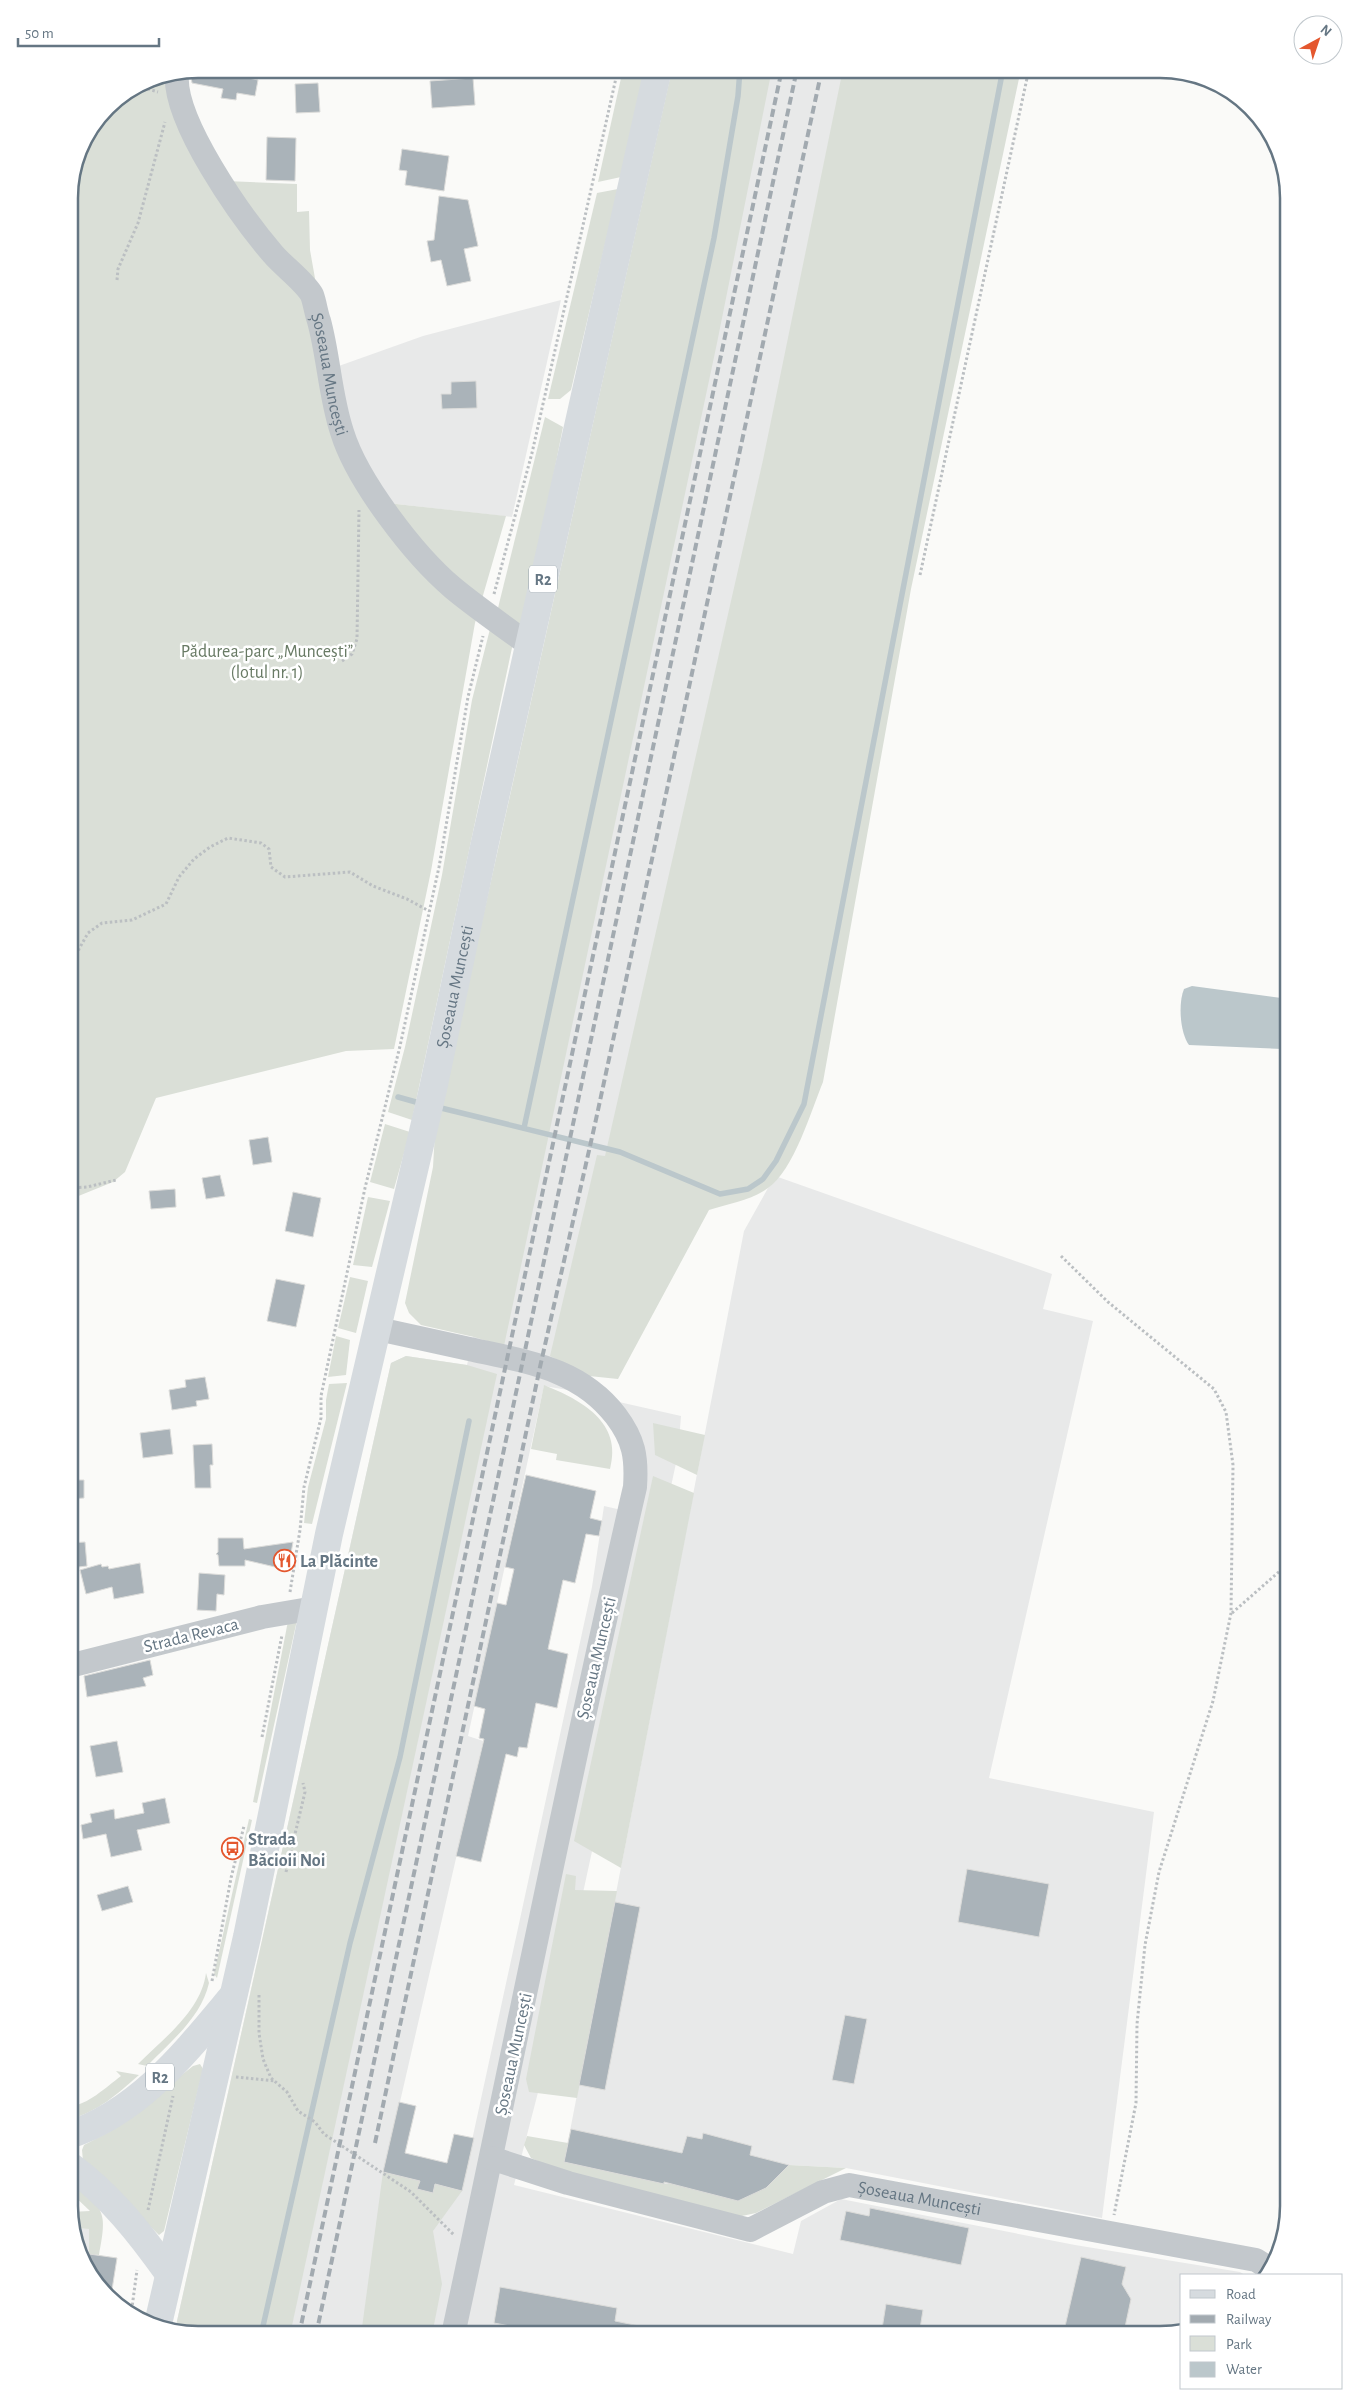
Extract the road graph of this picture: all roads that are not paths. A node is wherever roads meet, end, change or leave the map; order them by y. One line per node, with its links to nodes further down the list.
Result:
1 (656, 78): 3 (main road, Șoseaua Muncești / R2)
2 (177, 82): 3 (street, Șoseaua Muncești)
3 (529, 645): 4 (main road, Șoseaua Muncești / R2)
4 (378, 1329): 5 (main road, Șoseaua Muncești / R2); 9 (street, Șoseaua Muncești)
5 (315, 1608): 6 (street, Strada Revaca); 7 (main road, Șoseaua Muncești / R2)
6 (78, 1664)
7 (235, 1991): 8 (main road, R2); 12 (main road, Șoseaua Muncești)
8 (78, 2132)
9 (491, 2158): 11 (street, Șoseaua Muncești); 14 (street, Șoseaua Muncești)
10 (78, 2172): 12 (main road)
11 (1264, 2265)
12 (170, 2274): 13 (main road, Șoseaua Muncești)
13 (159, 2319)
14 (455, 2326)

